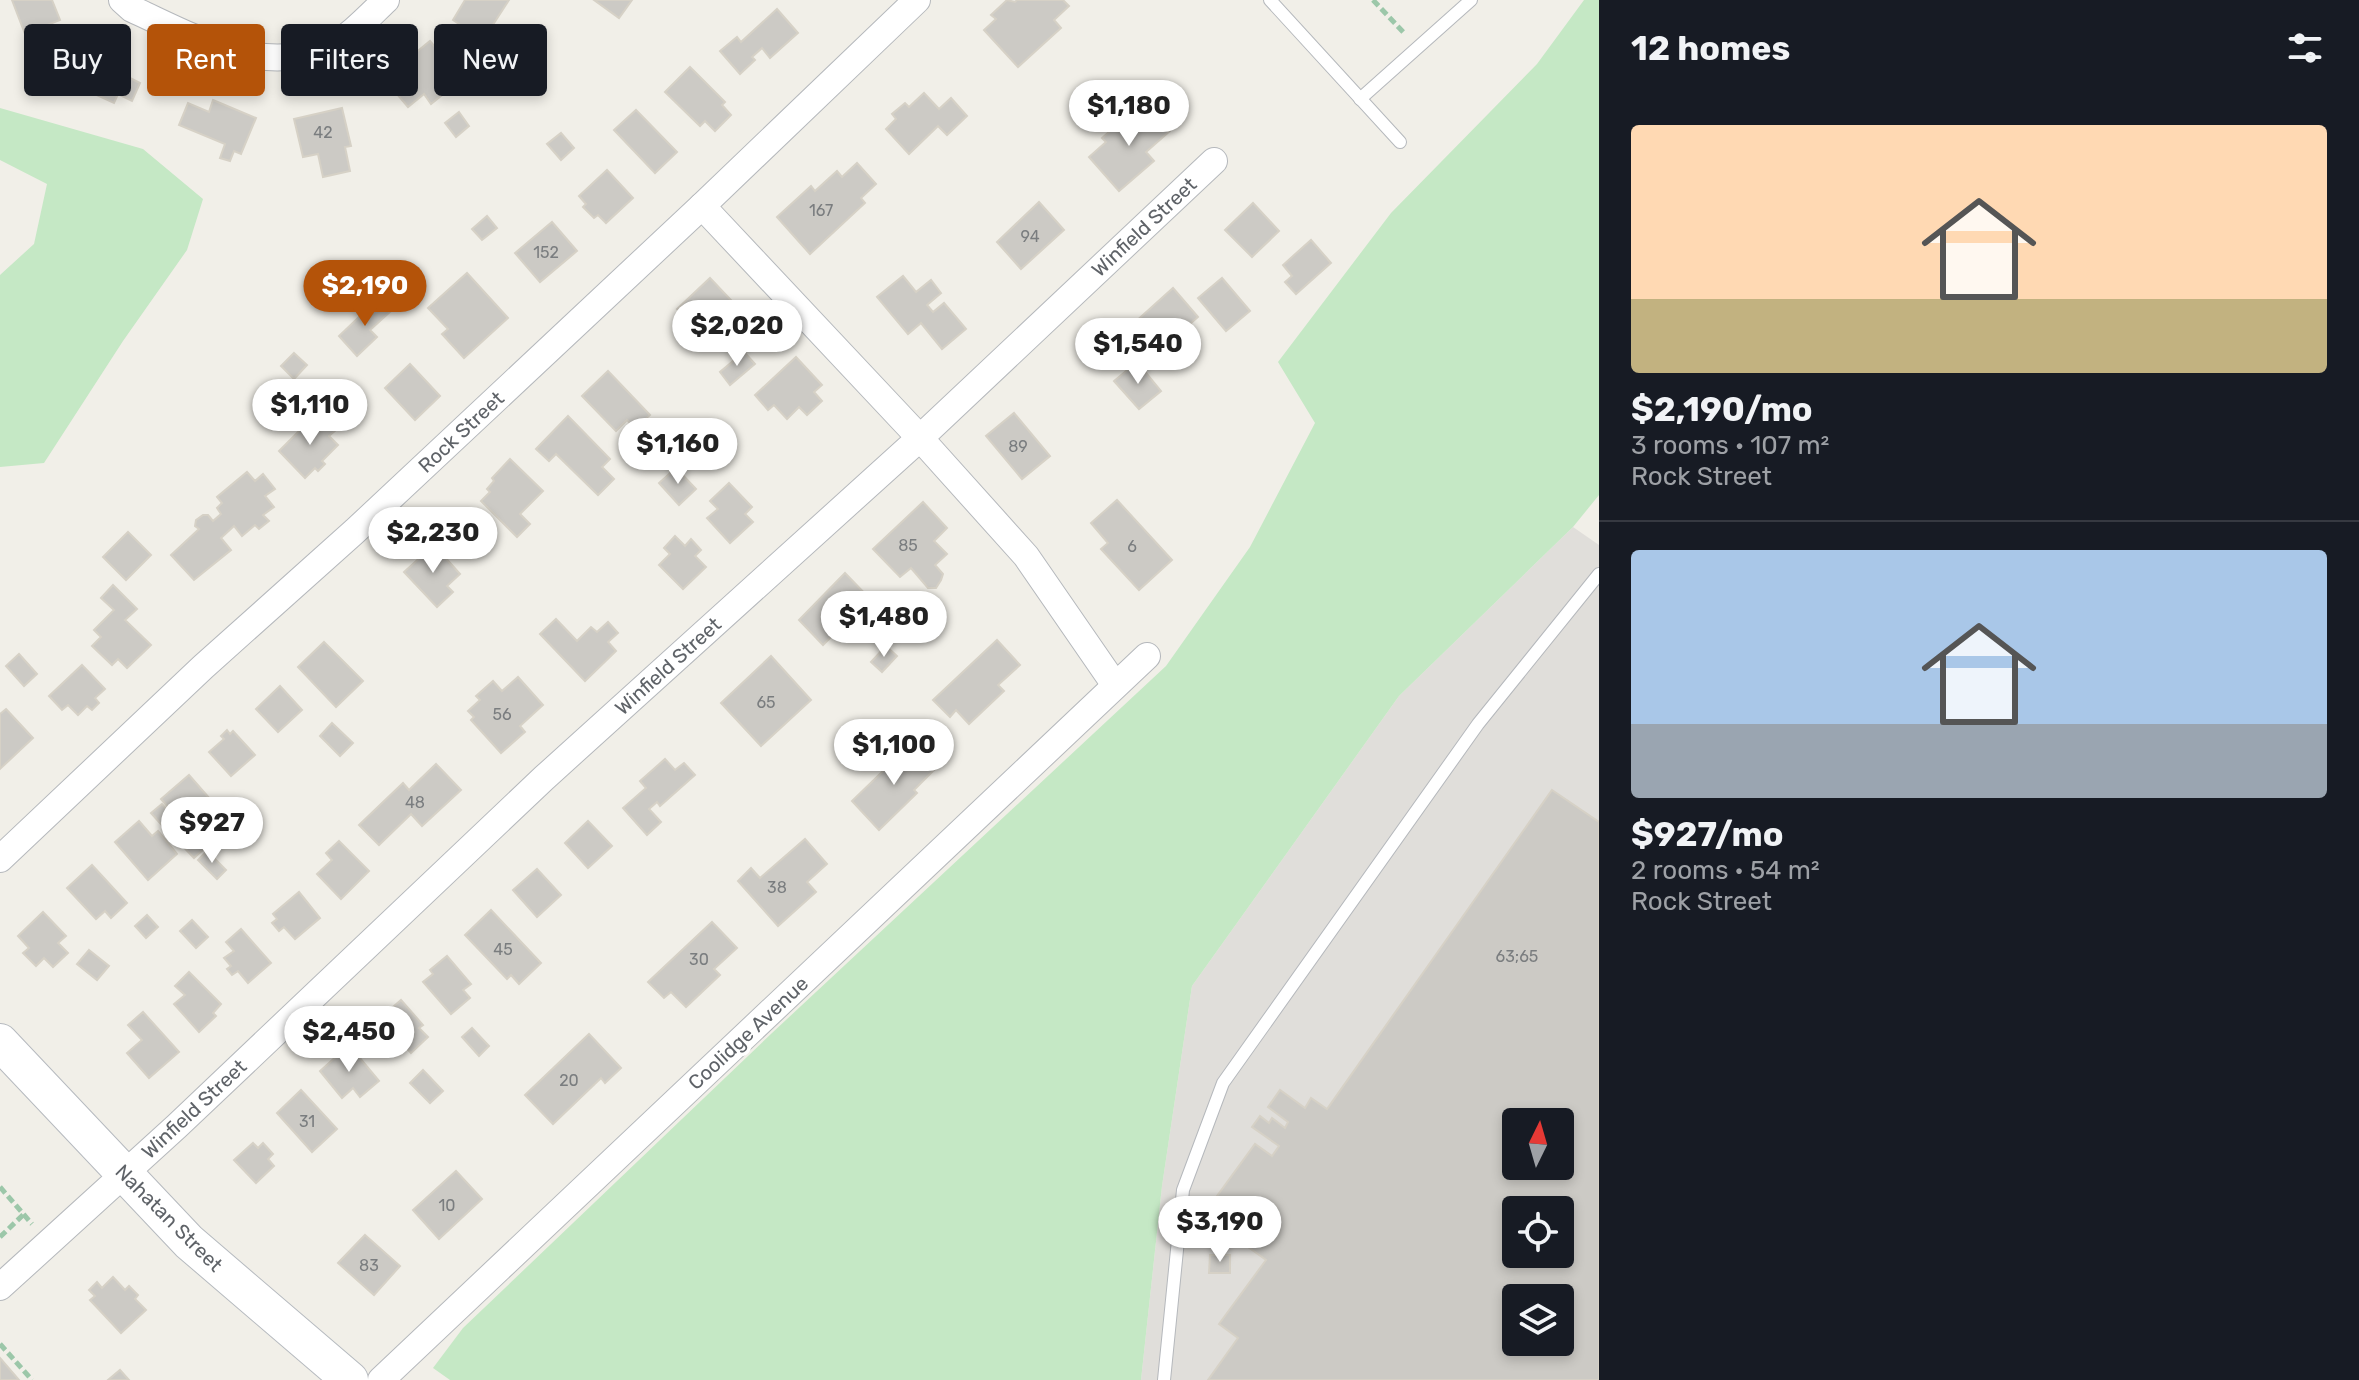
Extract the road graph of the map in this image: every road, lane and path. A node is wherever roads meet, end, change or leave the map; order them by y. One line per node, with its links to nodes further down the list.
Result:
1 (122, 0): 2 (street)
2 (386, 0)
3 (917, 0): 11 (street, Rock Street)
4 (1270, 0): 8 (lane)
5 (1373, 0): 7 (path)
6 (1471, 0): 7 (lane)
7 (1418, 48): 8 (lane)
8 (1360, 99): 9 (lane)
9 (1400, 142)
10 (1214, 161): 12 (street, Winfield Street)
11 (702, 206): 12 (street); 16 (street, Rock Street)
12 (920, 438): 15 (street); 18 (street, Winfield Street)
13 (1599, 574): 26 (lane)
14 (1147, 656): 15 (street, Coolidge Avenue)
15 (1115, 685): 25 (street, Coolidge Avenue)
16 (0, 859)
17 (0, 1042): 18 (main road, Nahatan Street)
18 (123, 1174): 21 (street, Winfield Street); 24 (main road, Nahatan Street)
19 (24, 1214): 20 (path)
20 (0, 1237)
21 (0, 1287)
22 (0, 1344): 23 (path)
23 (32, 1380)
24 (350, 1380)
25 (381, 1380)
26 (1164, 1380)

